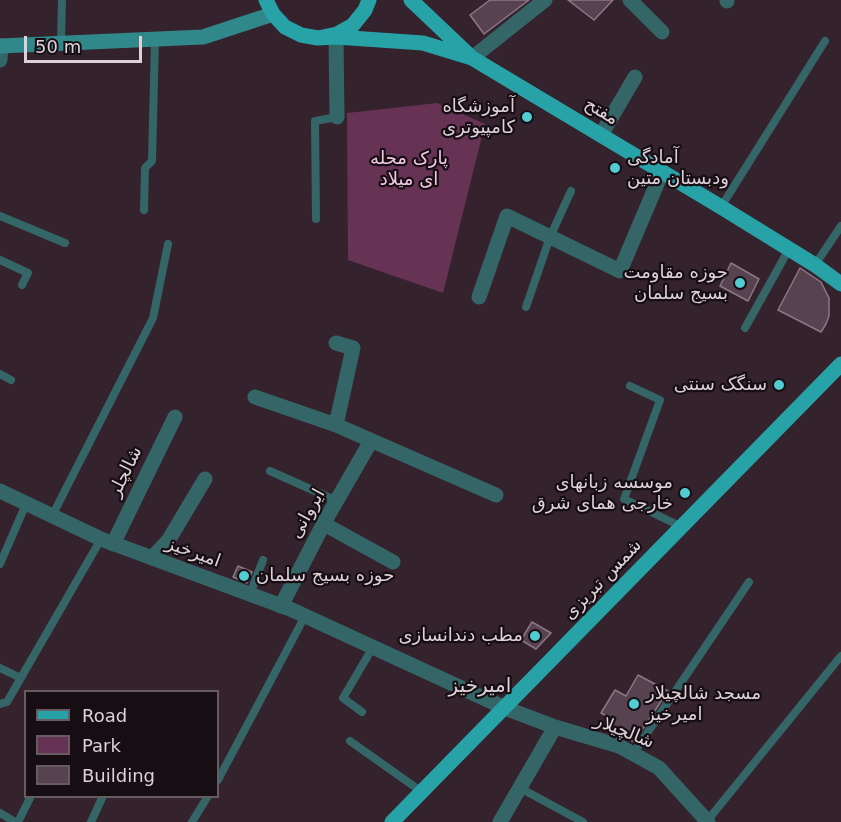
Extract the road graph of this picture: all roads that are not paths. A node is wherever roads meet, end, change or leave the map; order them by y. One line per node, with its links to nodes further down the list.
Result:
1 (62, 0): 12 (lane)
2 (369, 0): 9 (main road)
3 (411, 0): 14 (main road)
4 (545, 0): 14 (street)
5 (630, 0): 7 (street)
6 (270, 7): 9 (main road); 10 (main road)
7 (662, 32)
8 (336, 37): 9 (main road, مفتح); 14 (main road, مفتح); 16 (street)
9 (318, 38)
10 (155, 39): 12 (main road); 21 (lane)
11 (825, 41): 20 (lane)
12 (60, 43): 13 (main road)
13 (0, 51)
14 (472, 58): 17 (main road, مفتح)
15 (635, 77): 17 (street)
16 (337, 117): 23 (lane)
17 (601, 135): 18 (main road, مفتح)
18 (662, 172): 20 (main road, مفتح); 25 (street)
19 (572, 191): 25 (lane)
20 (721, 207): 28 (main road, مفتح)
21 (144, 210)
22 (0, 216): 26 (lane)
23 (316, 219)
24 (841, 226): 30 (lane)
25 (550, 237): 33 (street); 34 (lane)
26 (65, 243)
27 (168, 244): 51 (lane)
28 (789, 249): 30 (main road, مفتح); 35 (lane)
29 (0, 260): 32 (lane)
30 (815, 265): 31 (main road, مفتح)
31 (839, 281)
32 (22, 285)
33 (479, 297)
34 (526, 307)
35 (745, 328)
36 (336, 343): 43 (street)
37 (841, 364): 53 (main road, شمس تبریزی)
38 (0, 374): 39 (lane)
39 (11, 380)
40 (630, 387): 53 (lane)
41 (255, 397): 43 (street)
42 (175, 417): 54 (street, شالچلر)
43 (336, 425): 44 (street)
44 (371, 441): 48 (street); 49 (street, ایروانی)
45 (270, 471): 49 (lane)
46 (206, 479): 55 (street)
47 (0, 491): 50 (street, امیرخیز)
48 (496, 495)
49 (337, 501): 52 (street, ایروانی)
50 (26, 504): 51 (street, امیرخیز); 58 (lane)
51 (52, 516): 54 (street, امیرخیز)
52 (324, 524): 57 (street); 61 (street, ایروانی)
53 (682, 526): 68 (main road, شمس تبریزی)
54 (107, 541): 55 (street, امیرخیز); 66 (lane)
55 (152, 558): 60 (street, امیرخیز)
56 (263, 560): 60 (lane)
57 (393, 562)
58 (0, 564)
59 (748, 582): 72 (lane)
60 (250, 594): 61 (street, امیرخیز)
61 (281, 606): 62 (street, امیرخیز)
62 (304, 616): 63 (street, امیرخیز); 73 (lane)
63 (373, 647): 68 (street, امیرخیز); 69 (lane)
64 (841, 656): 86 (lane)
65 (0, 668): 66 (lane)
66 (21, 678): 67 (lane)
67 (0, 704)
68 (505, 708): 70 (street, شالچیلار); 75 (main road, شمس تبریزی)
69 (362, 712)
70 (555, 727): 72 (street, شالچیلار); 74 (street)
71 (351, 741): 75 (lane)
72 (633, 754): 86 (street, شالچیلار)
73 (219, 778)
74 (520, 788): 84 (street); 85 (lane)
75 (422, 792): 83 (main road, شمس تبریزی)
76 (30, 798): 80 (lane)
77 (102, 798): 81 (lane)
78 (207, 798): 82 (lane)
79 (0, 813): 80 (lane)
80 (16, 822)
81 (91, 822)
82 (192, 822)
83 (392, 822)
84 (500, 822)
85 (583, 822)
86 (707, 822)

